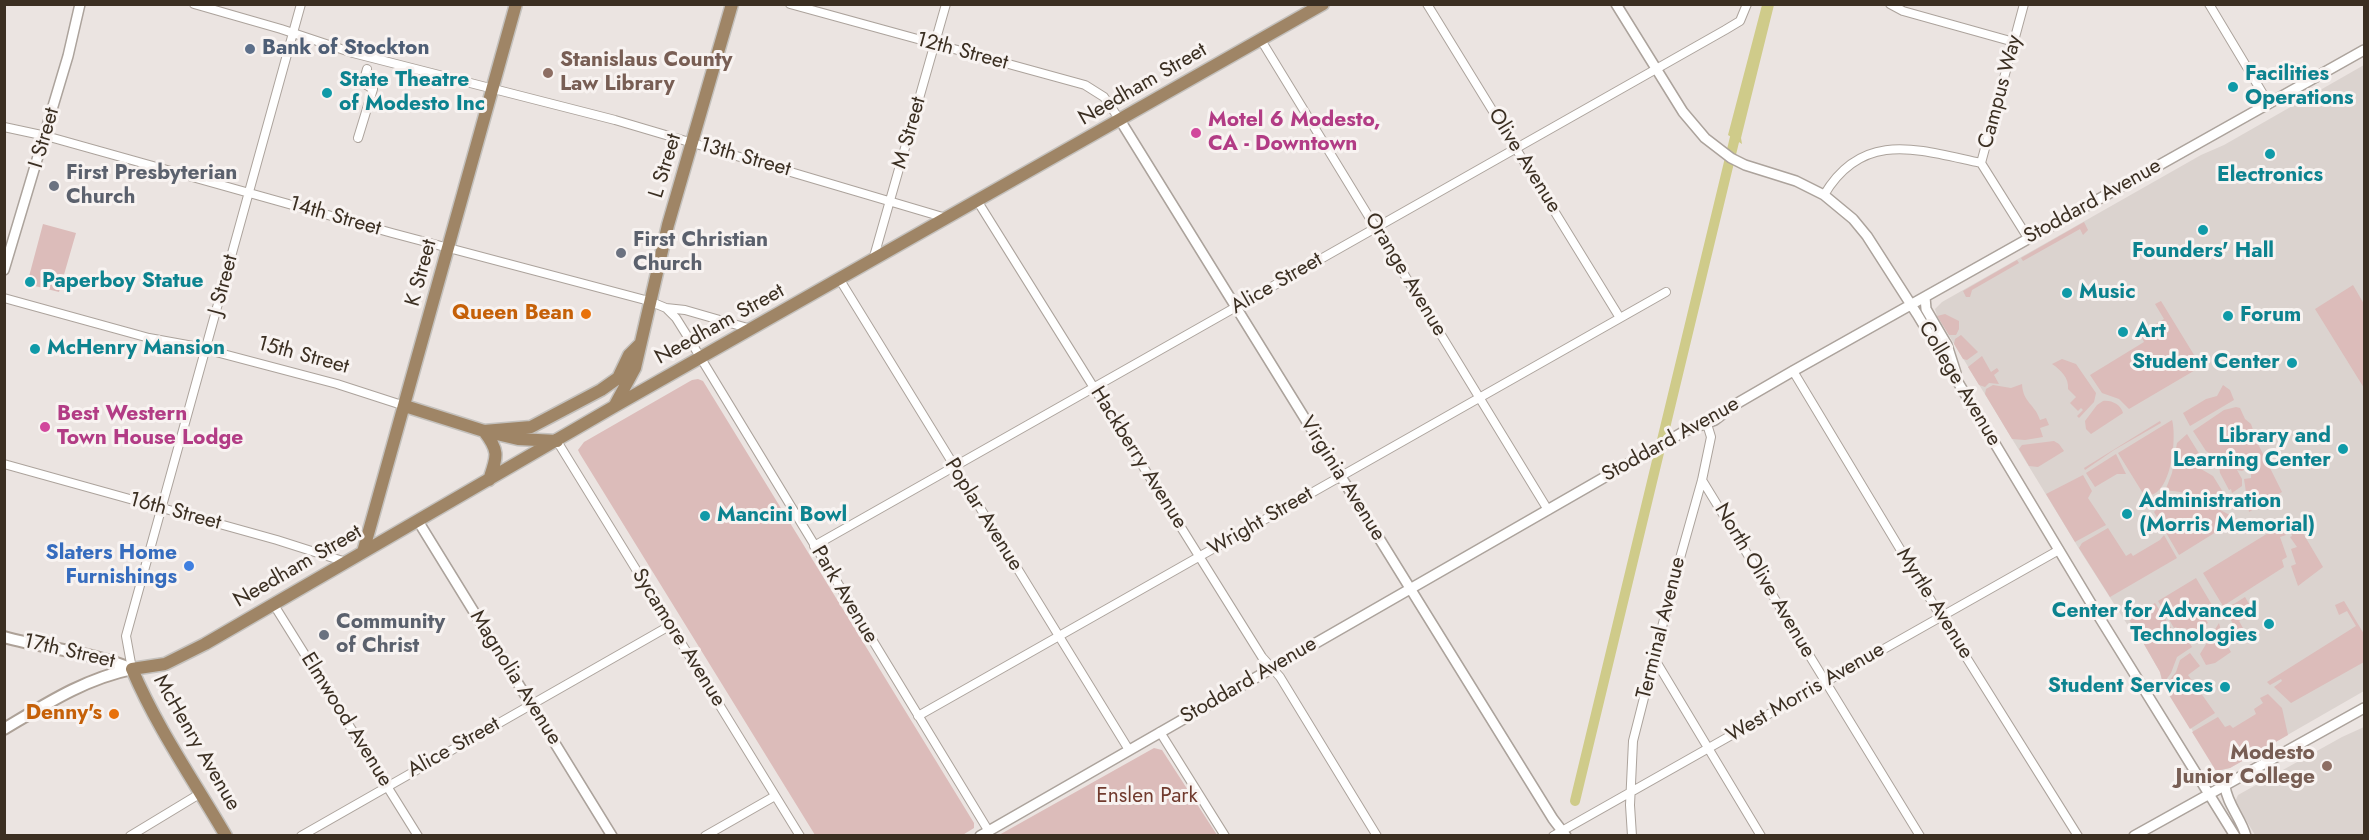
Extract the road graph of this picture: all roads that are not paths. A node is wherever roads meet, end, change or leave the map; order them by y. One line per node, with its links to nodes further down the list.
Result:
1 (80, 4): 26 (street, I Street)
2 (194, 4): 15 (street, 13th Street)
3 (301, 4): 15 (street, J Street)
4 (516, 4): 22 (main road, K Street)
5 (732, 4): 28 (main road, L Street)
6 (790, 4): 18 (street, 12th Street)
7 (946, 4): 18 (street, M Street)
8 (1323, 4): 16 (main road, Needham Street)
9 (1427, 4): 29 (street, Olive Avenue)
10 (1616, 4): 21 (street, College Avenue)
11 (1747, 4): 21 (street, Alice Street)
12 (1890, 4): 17 (street)
13 (2024, 4): 17 (street, Campus Way)
14 (2209, 4): 23 (street)
15 (294, 33): 22 (street, 13th Street); 31 (street, J Street)
16 (1261, 40): 24 (main road, Needham Street); 36 (street, Orange Avenue)
17 (2014, 42): 30 (street, Campus Way)
18 (935, 45): 24 (street, 12th Street); 33 (street, M Street)
19 (2364, 50): 23 (street, Stoddard Avenue)
20 (367, 69): 27 (street)
21 (1656, 70): 29 (street, Alice Street); 32 (street, College Avenue)
22 (493, 89): 28 (street, 13th Street); 38 (main road, K Street)
23 (2269, 104): 37 (street, Stoddard Avenue)
24 (1120, 120): 34 (main road, Needham Street); 47 (street, Virginia Avenue)
25 (4, 127): 26 (street, 14th Street)
26 (45, 136): 31 (street, 14th Street); 40 (street, I Street)
27 (358, 138)
28 (693, 143): 33 (street, 13th Street); 45 (main road, L Street)
29 (1516, 149): 36 (street, Alice Street); 49 (street, Olive Avenue)
30 (1981, 163): 32 (street); 37 (street, Campus Way)
31 (249, 194): 38 (street, 14th Street); 52 (street, J Street)
32 (1824, 195): 46 (street, College Avenue)
33 (891, 202): 35 (street, 13th Street); 39 (street, M Street)
34 (978, 202): 35 (main road, Needham Street); 56 (street, Hackberry Avenue)
35 (948, 218): 39 (main road, Needham Street)
36 (1376, 228): 47 (street, Alice Street); 57 (street, Orange Avenue)
37 (2028, 238): 43 (street, Stoddard Avenue)
38 (450, 248): 45 (street, 14th Street); 58 (main road, K Street)
39 (873, 261): 41 (main road, Needham Street)
40 (4, 270)
41 (840, 280): 50 (main road, Needham Street); 64 (street, Poplar Avenue)
42 (1666, 292): 49 (street, Wright Street)
43 (1925, 297): 46 (street, Stoddard Avenue); 55 (street)
44 (4, 298): 52 (street, 15th Street)
45 (649, 301): 48 (street, 14th Street); 51 (main road, L Street)
46 (1911, 305): 54 (street, Stoddard Avenue); 55 (street, College Avenue)
47 (1236, 307): 56 (street, Alice Street); 65 (street, Virginia Avenue)
48 (666, 308): 50 (street, 14th Street); 53 (street)
49 (1620, 318): 57 (street, Wright Street)
50 (752, 329): 53 (main road, Needham Street)
51 (640, 343): 59 (main road, L Street); 61 (main road)
52 (206, 350): 58 (street, 15th Street); 68 (street, J Street)
53 (700, 359): 59 (main road, Needham Street); 71 (street, Park Avenue)
54 (1793, 371): 60 (street, Stoddard Avenue); 78 (street, Myrtle Avenue)
55 (1959, 384): 72 (street, College Avenue)
56 (1094, 387): 64 (street, Alice Street); 74 (street, Hackberry Avenue)
57 (1480, 398): 65 (street, Wright Street); 69 (street, Orange Avenue)
58 (405, 406): 61 (main road, 15th Street); 73 (main road, K Street)
59 (615, 406): 62 (main road, Needham Street)
60 (1707, 424): 67 (street, Terminal Avenue); 69 (street, Stoddard Avenue)
61 (484, 431): 62 (main road, 15th Street); 66 (main road)
62 (556, 441): 66 (main road, Needham Street); 79 (street, Sycamore Avenue)
63 (4, 464): 68 (street, 16th Street)
64 (953, 467): 71 (street, Alice Street); 81 (street, Poplar Avenue)
65 (1340, 477): 74 (street, Wright Street); 76 (street, Virginia Avenue)
66 (489, 480): 70 (main road, Needham Street)
67 (1702, 480): 82 (street, Terminal Avenue); 85 (street, North Olive Avenue)
68 (163, 509): 75 (street, 16th Street); 84 (street, J Street)
69 (1548, 510): 76 (street, Stoddard Avenue)
70 (418, 520): 73 (main road, Needham Street); 86 (street, Magnolia Avenue)
71 (814, 546): 88 (street, Park Avenue)
72 (2059, 550): 78 (street, West Morris Avenue); 97 (street, College Avenue)
73 (363, 552): 75 (main road, Needham Street)
74 (1200, 556): 81 (street, Wright Street); 83 (street, Hackberry Avenue)
75 (346, 562): 77 (main road, Needham Street)
76 (1410, 589): 83 (street, Stoddard Avenue); 100 (street, Virginia Avenue)
77 (274, 604): 84 (main road, Needham Street); 93 (street, Elmwood Avenue)
78 (1941, 617): 85 (street, West Morris Avenue); 114 (street, Myrtle Avenue)
79 (671, 625): 86 (street, Alice Street); 98 (street, Sycamore Avenue)
80 (4, 637): 84 (main road, 17th Street)
81 (1059, 637): 88 (street, Wright Street); 92 (street, Poplar Avenue)
82 (1654, 658): 91 (street); 95 (street, Terminal Avenue)
83 (1272, 668): 90 (street, Stoddard Avenue); 109 (street, Hackberry Avenue)
84 (132, 669): 89 (main road); 96 (main road, McHenry Avenue)
85 (1826, 682): 91 (street, West Morris Avenue); 113 (street, North Olive Avenue)
86 (532, 706): 93 (street, Alice Street); 105 (street, Magnolia Avenue)
87 (2364, 708): 94 (street)
88 (918, 716): 99 (street, Park Avenue)
89 (4, 729)
90 (1160, 732): 92 (street, Stoddard Avenue); 108 (street)
91 (1708, 748): 95 (street, West Morris Avenue); 112 (street)
92 (1129, 750): 99 (street, Stoddard Avenue)
93 (387, 785): 103 (street, Alice Street); 104 (street, Elmwood Avenue)
94 (2226, 786): 97 (street); 117 (street)
95 (1631, 791): 100 (street, West Morris Avenue); 111 (street, Terminal Avenue)
96 (201, 793): 101 (street); 102 (main road, McHenry Avenue)
97 (2210, 795): 115 (street); 116 (street, College Avenue)
98 (775, 796): 106 (street); 107 (street, Sycamore Avenue)
99 (984, 833)
100 (1564, 833): 110 (street, West Morris Avenue)
101 (130, 836)
102 (226, 836)
103 (301, 836)
104 (418, 836)
105 (612, 836)
106 (705, 836)
107 (800, 836)
108 (1225, 836)
109 (1377, 836)
110 (1553, 836)
111 (1632, 836)
112 (1761, 836)
113 (1920, 836)
114 (2078, 836)
115 (2134, 836)
116 (2235, 836)
117 (2246, 836)

